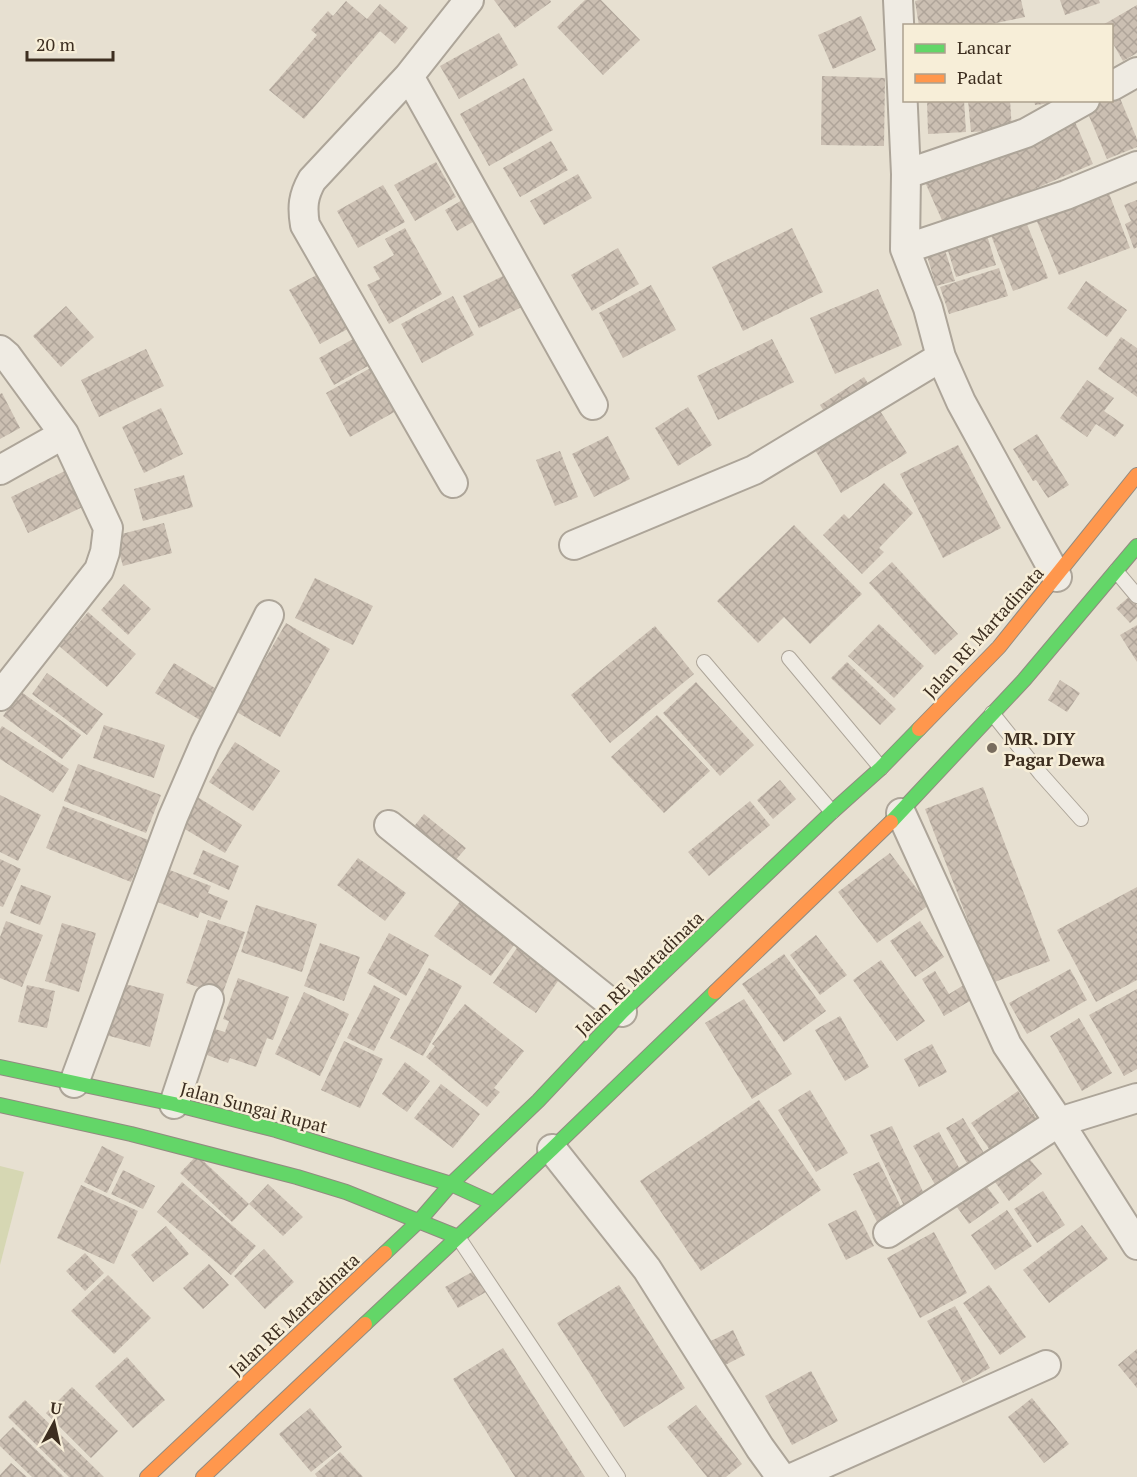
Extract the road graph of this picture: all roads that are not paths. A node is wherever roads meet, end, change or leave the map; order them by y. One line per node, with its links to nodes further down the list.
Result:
1 (469, 0): 4 (street)
2 (898, 0): 8 (street)
3 (1137, 72): 5 (street)
4 (409, 76): 12 (street); 16 (street)
5 (1113, 85)
6 (1081, 102): 8 (street)
7 (1137, 166): 9 (street)
8 (906, 174): 9 (street)
9 (905, 249): 11 (street)
10 (0, 350): 13 (street)
11 (941, 357): 17 (street); 20 (street)
12 (593, 405)
13 (64, 434): 14 (street); 25 (street)
14 (0, 470)
15 (1137, 475): 20 (main road, Jalan RE Martadinata)
16 (453, 483)
17 (574, 545)
18 (1137, 546): 19 (main road)
19 (1116, 571): 21 (lane); 26 (main road)
20 (1057, 577): 27 (main road, Jalan RE Martadinata)
21 (1137, 596)
22 (269, 615): 35 (street)
23 (789, 658): 27 (lane)
24 (704, 662): 28 (lane)
25 (0, 696)
26 (992, 713): 29 (main road); 30 (lane)
27 (881, 768): 28 (main road, Jalan RE Martadinata)
28 (832, 812): 33 (main road, Jalan RE Martadinata)
29 (901, 813): 39 (street); 40 (main road)
30 (1081, 819)
31 (388, 825): 33 (street)
32 (209, 999): 37 (street)
33 (622, 1012): 41 (main road, Jalan RE Martadinata)
34 (0, 1067): 35 (main road, Jalan Sungai Rupat)
35 (74, 1083): 37 (main road, Jalan Sungai Rupat)
36 (1137, 1098): 39 (street)
37 (174, 1104): 41 (main road, Jalan Sungai Rupat)
38 (0, 1105): 43 (main road)
39 (1059, 1122): 44 (street); 46 (street)
40 (552, 1149): 42 (main road); 51 (street)
41 (451, 1184): 42 (main road, Jalan Sungai Rupat); 43 (main road, Jalan RE Martadinata)
42 (493, 1203): 45 (main road)
43 (419, 1221): 45 (main road); 48 (main road, Jalan RE Martadinata)
44 (888, 1233)
45 (458, 1237): 49 (main road); 50 (lane)
46 (1137, 1245)
47 (1046, 1365): 52 (street)
48 (147, 1477)
49 (203, 1477)
50 (618, 1477)
51 (781, 1477)
52 (794, 1477)

